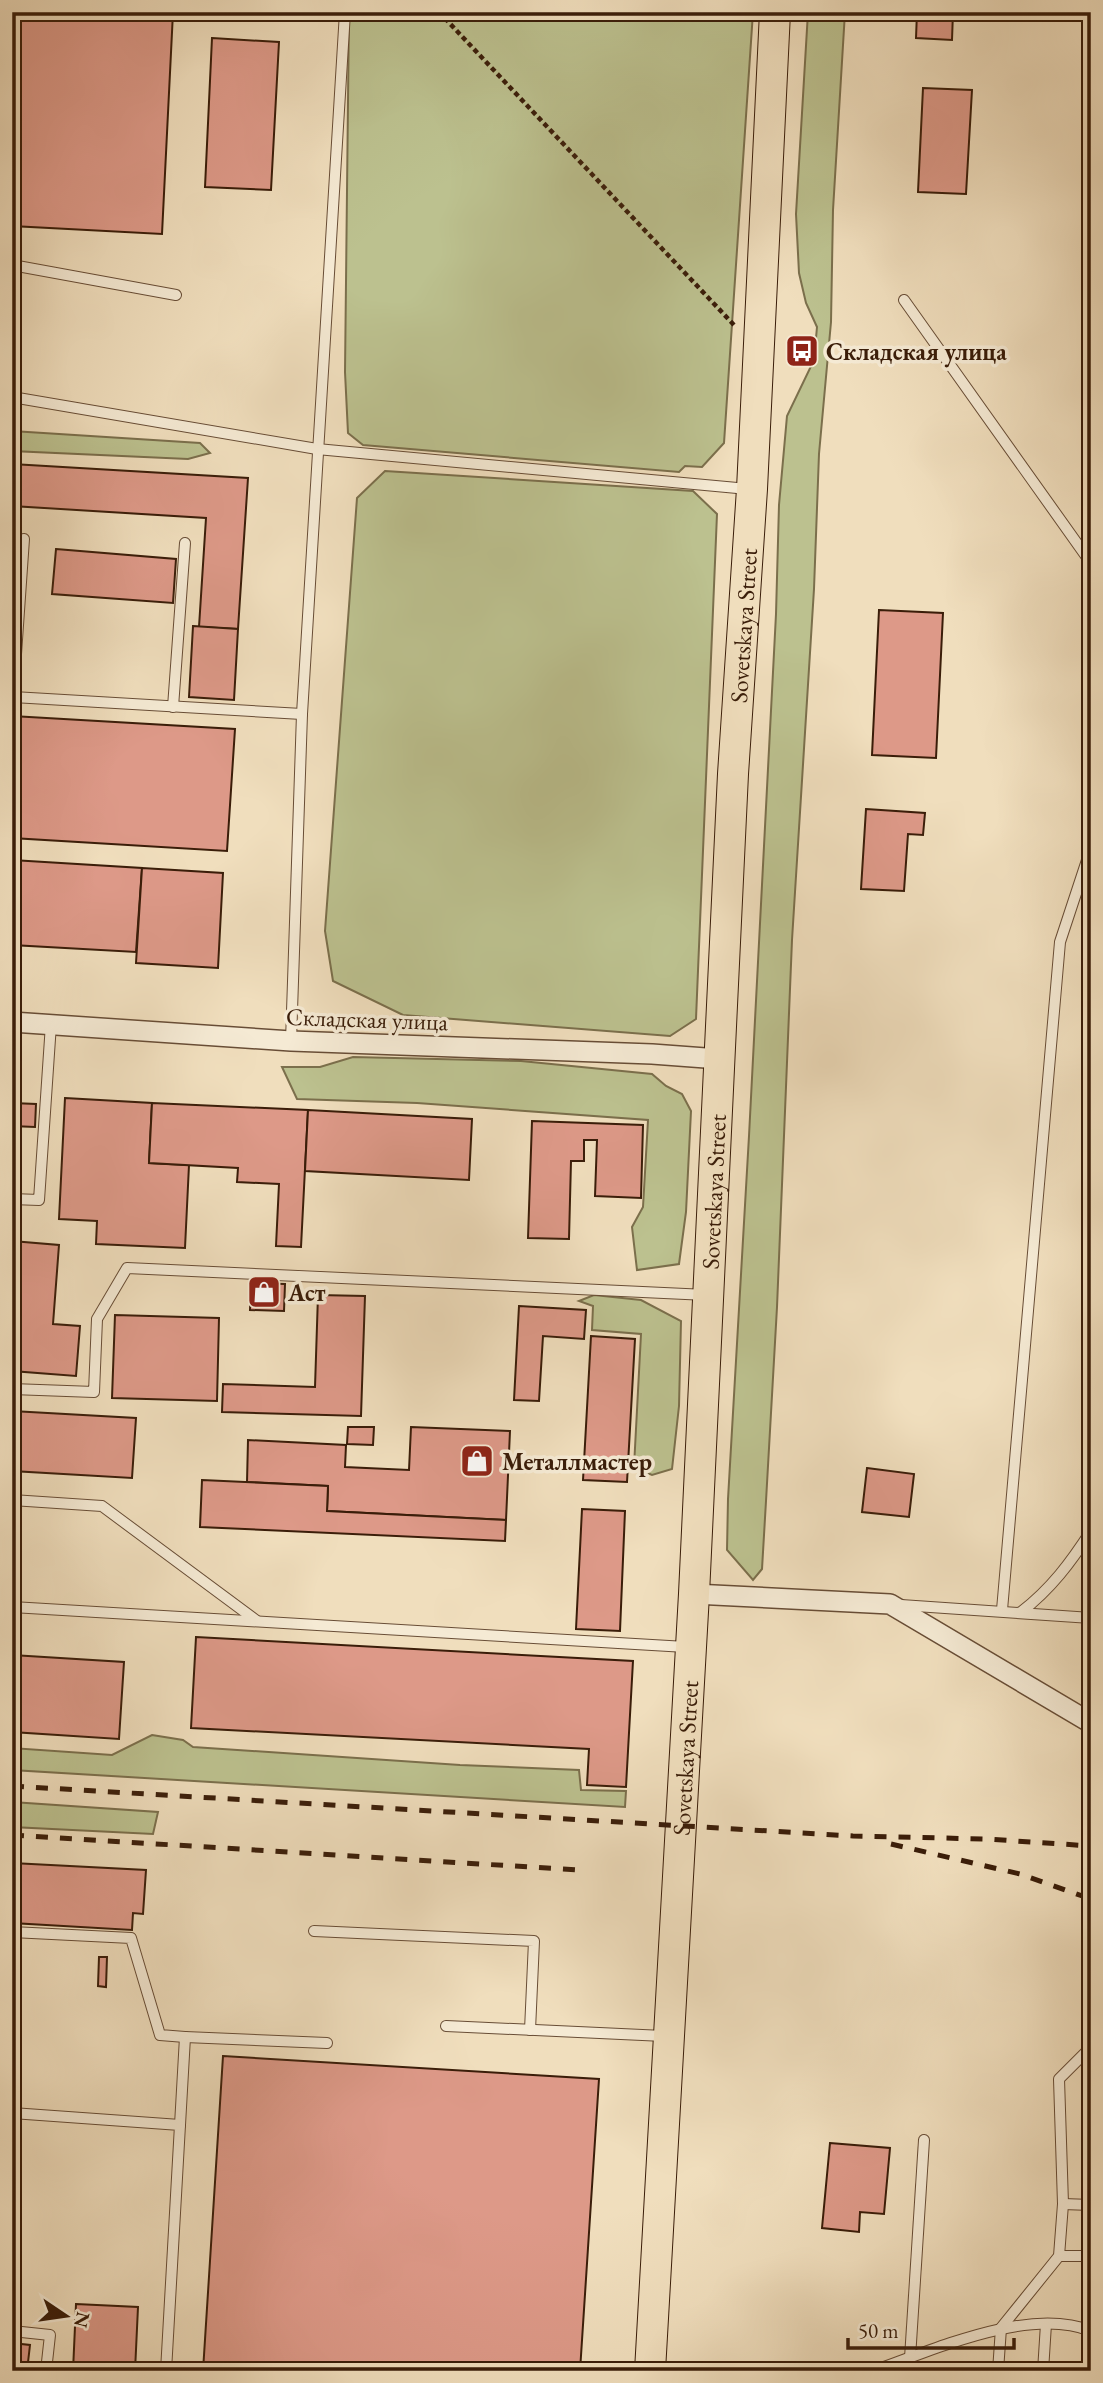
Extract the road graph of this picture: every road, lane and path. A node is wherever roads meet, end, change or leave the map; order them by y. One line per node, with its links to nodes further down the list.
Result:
1 (345, 12): 9 (lane)
2 (439, 12): 7 (path)
3 (775, 12): 10 (main road, Sovetskaya Street)
4 (12, 265): 5 (lane)
5 (176, 295)
6 (904, 300): 13 (lane)
7 (737, 329)
8 (12, 397): 9 (lane)
9 (317, 449): 10 (lane); 15 (lane)
10 (751, 489): 20 (main road, Sovetskaya Street)
11 (24, 539): 14 (lane)
12 (185, 543): 14 (lane)
13 (1091, 563)
14 (173, 707): 15 (lane)
15 (302, 714): 19 (lane)
16 (1091, 848): 29 (lane)
17 (12, 1022): 18 (street, Складская улица)
18 (51, 1023): 19 (street, Складская улица); 21 (lane)
19 (291, 1041): 20 (street, Складская улица)
20 (719, 1059): 22 (main road, Sovetskaya Street)
21 (12, 1199)
22 (707, 1295): 23 (lane); 26 (main road, Sovetskaya Street)
23 (12, 1389)
24 (12, 1500): 32 (lane)
25 (1091, 1531): 30 (lane)
26 (694, 1594): 27 (street); 33 (main road, Sovetskaya Street)
27 (890, 1604): 29 (lane); 34 (street)
28 (12, 1607): 32 (lane)
29 (1002, 1611): 30 (lane)
30 (1021, 1612): 31 (lane)
31 (1091, 1618)
32 (257, 1622): 33 (lane)
33 (690, 1647): 40 (main road, Sovetskaya Street)
34 (1091, 1723)
35 (314, 1931): 38 (lane)
36 (12, 1932): 39 (lane)
37 (446, 2026): 38 (lane)
38 (530, 2030): 40 (lane)
39 (186, 2036): 41 (lane); 44 (lane)
40 (668, 2036): 57 (main road, Sovetskaya Street)
41 (327, 2043)
42 (1091, 2052): 46 (lane)
43 (12, 2113): 44 (lane)
44 (180, 2125): 56 (lane)
45 (924, 2140): 54 (lane)
46 (1063, 2204): 47 (lane); 48 (lane)
47 (1091, 2205)
48 (1059, 2256): 49 (lane); 51 (lane)
49 (1091, 2256)
50 (1046, 2324): 51 (lane); 53 (lane); 60 (lane)
51 (1001, 2328): 54 (lane); 59 (lane)
52 (12, 2331): 55 (lane)
53 (1091, 2331)
54 (910, 2358): 58 (lane)
55 (46, 2371)
56 (166, 2371)
57 (650, 2371)
58 (873, 2371)
59 (998, 2371)
60 (1042, 2371)

